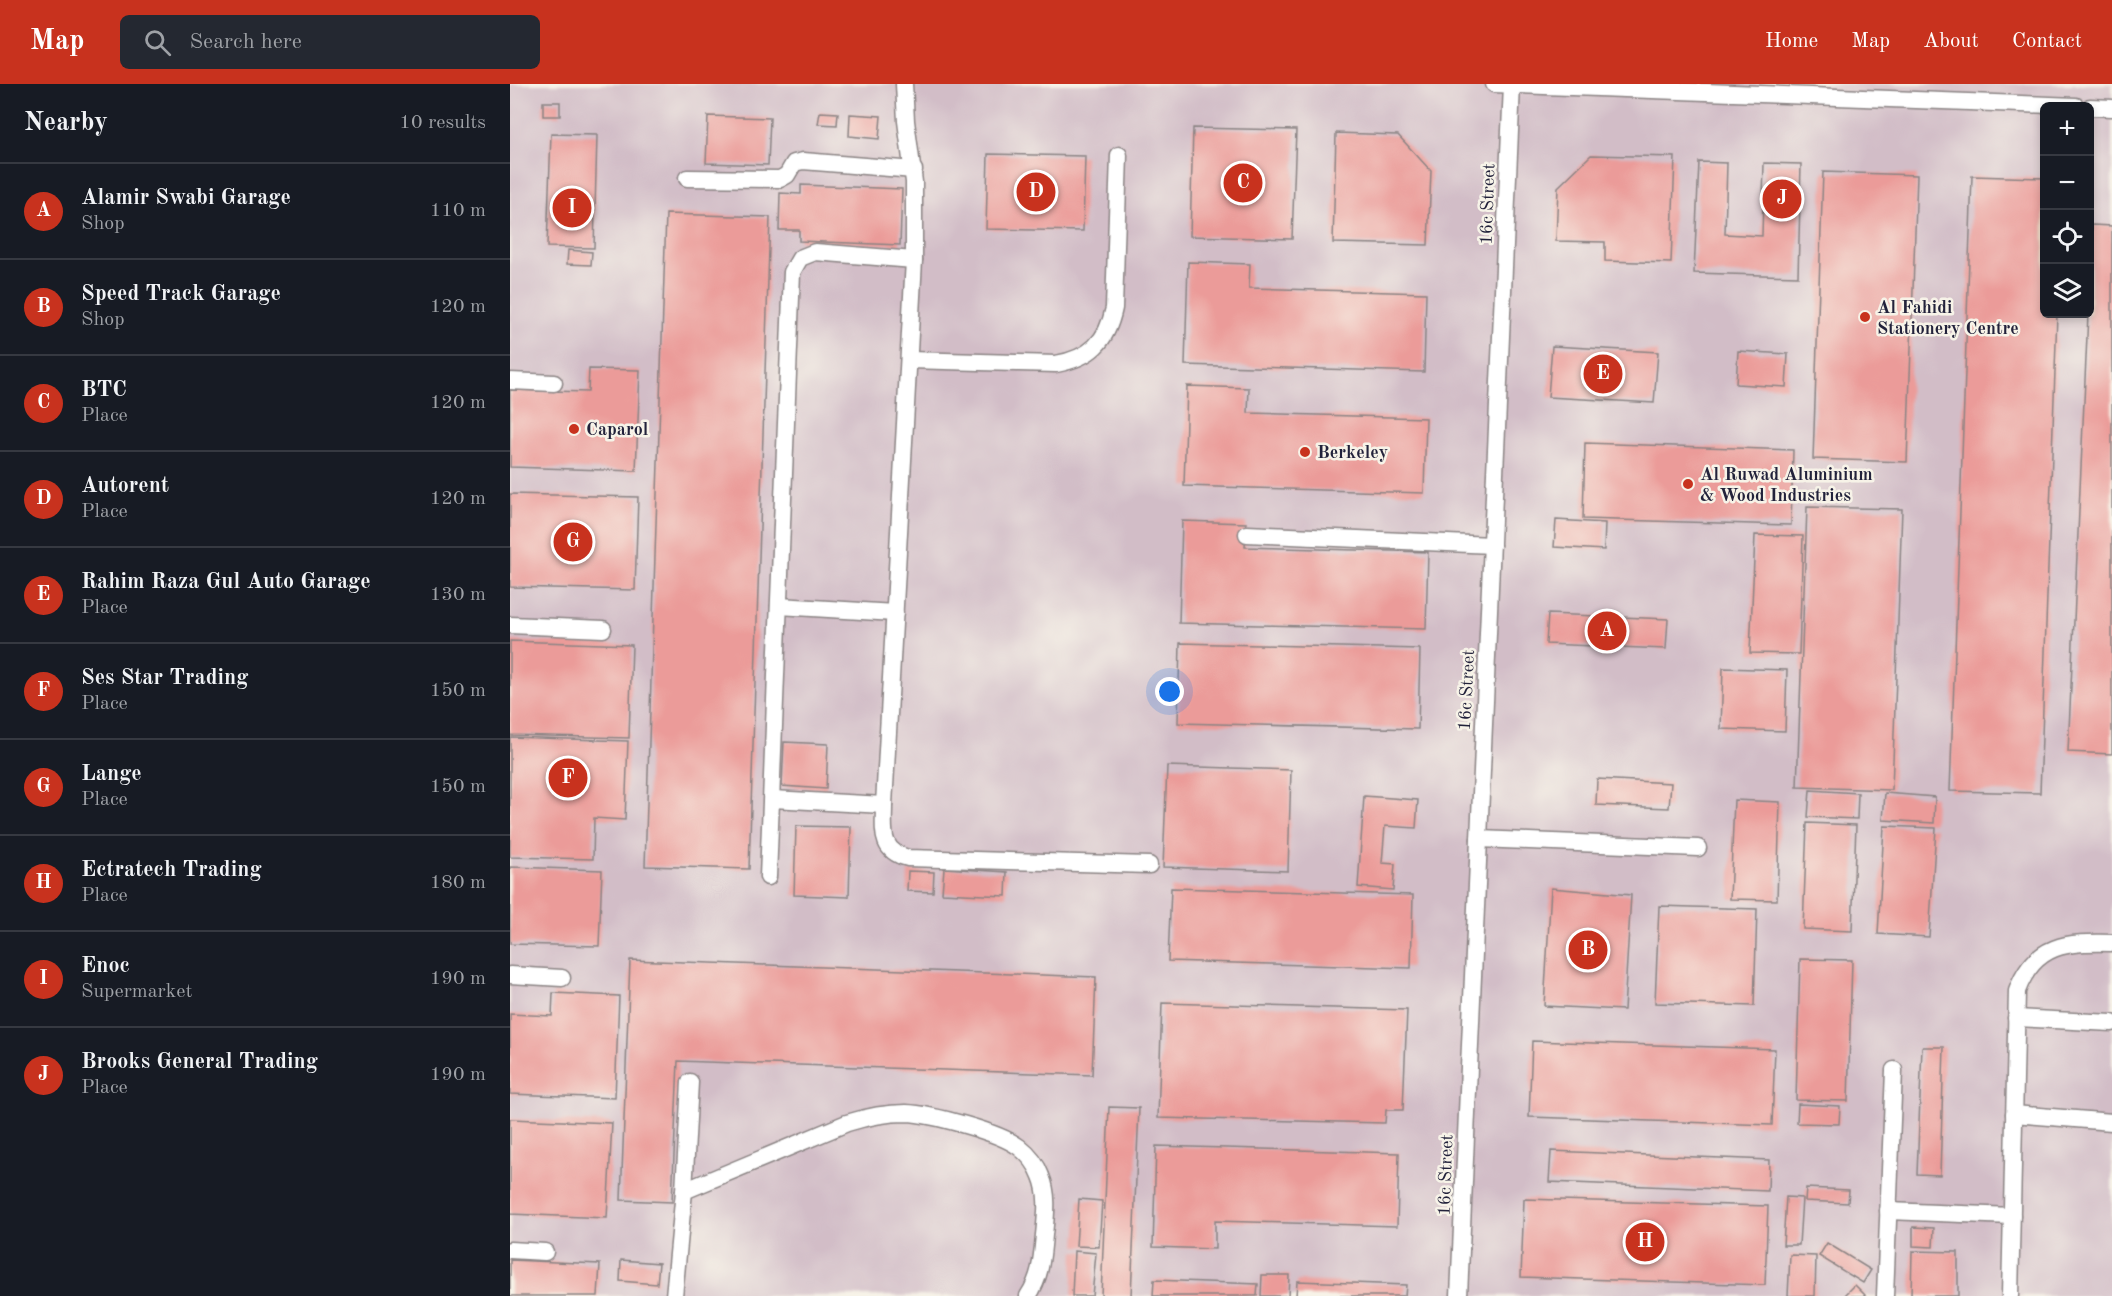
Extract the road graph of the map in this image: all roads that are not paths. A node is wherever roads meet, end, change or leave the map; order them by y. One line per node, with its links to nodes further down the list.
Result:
1 (904, 84): 9 (lane)
2 (1494, 84): 3 (lane)
3 (1512, 85): 4 (lane); 16 (lane, 16c Street)
4 (1908, 92): 5 (lane)
5 (2040, 103)
6 (2094, 107): 7 (lane)
7 (2112, 108)
8 (1119, 155): 12 (lane)
9 (914, 170): 10 (lane); 11 (lane)
10 (687, 178)
11 (914, 260): 12 (lane); 17 (lane)
12 (909, 360): 18 (lane)
13 (510, 381): 14 (lane)
14 (554, 383)
15 (1247, 534): 16 (lane)
16 (1492, 545): 23 (lane, 16c Street)
17 (779, 606): 18 (lane); 21 (lane)
18 (895, 613): 22 (lane)
19 (510, 626): 20 (lane)
20 (603, 629)
21 (772, 799): 22 (lane); 26 (lane)
22 (884, 805): 25 (lane)
23 (1479, 839): 24 (lane); 43 (lane, 16c Street)
24 (1698, 848)
25 (1149, 865)
26 (768, 877)
27 (2112, 943): 30 (lane)
28 (510, 975): 29 (lane)
29 (562, 978)
30 (2016, 1018): 31 (lane); 34 (lane)
31 (2112, 1023)
32 (1894, 1070): 37 (lane)
33 (690, 1082): 36 (lane)
34 (2014, 1114): 35 (lane); 38 (lane)
35 (2112, 1122)
36 (684, 1191): 41 (lane); 42 (lane)
37 (1888, 1211): 38 (lane); 44 (lane)
38 (2012, 1216): 45 (lane)
39 (510, 1250): 40 (lane)
40 (545, 1252)
41 (674, 1296)
42 (1029, 1296)
43 (1459, 1296)
44 (1885, 1296)
45 (2010, 1296)

